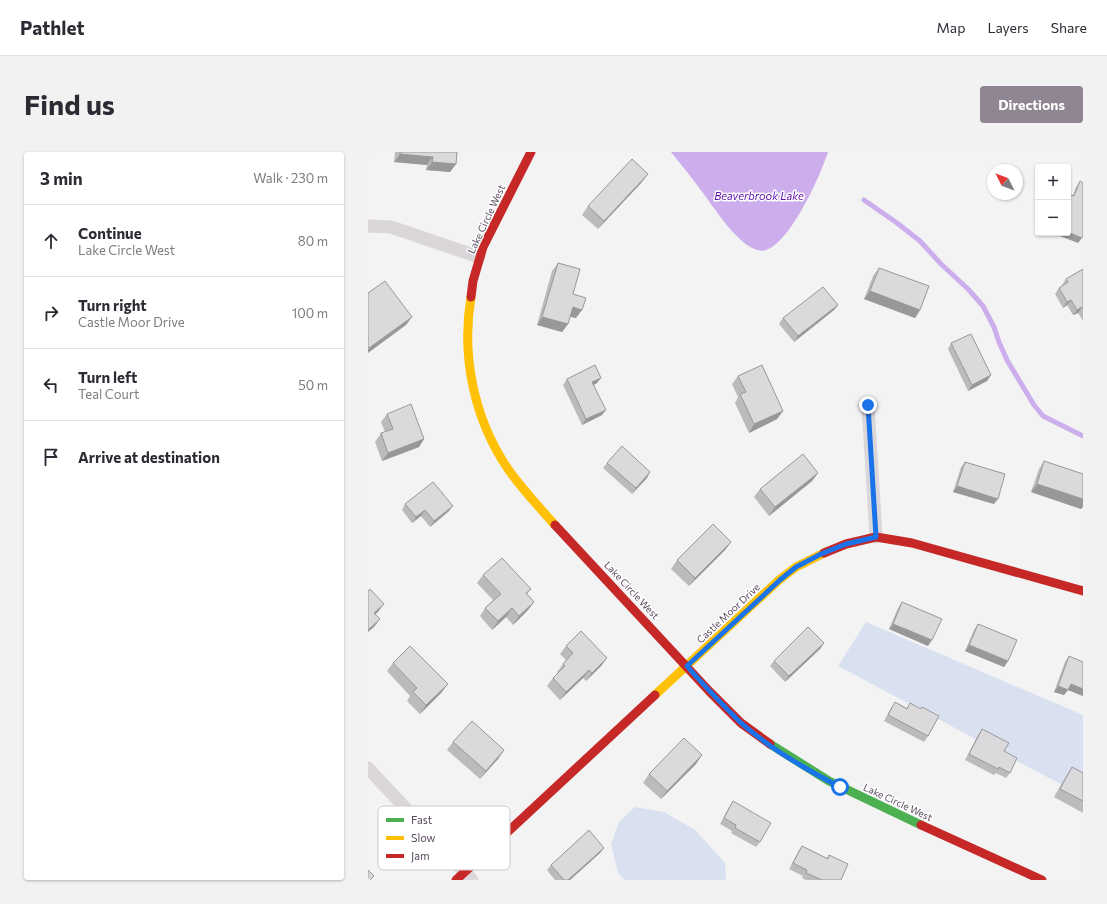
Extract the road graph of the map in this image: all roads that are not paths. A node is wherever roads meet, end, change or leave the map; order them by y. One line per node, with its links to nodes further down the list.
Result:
1 (530, 152): 3 (street, Lake Circle West)
2 (368, 226): 3 (street)
3 (479, 257): 7 (street, Lake Circle West)
4 (868, 405): 5 (street)
5 (876, 537): 6 (street, Castle Moor Drive); 7 (street, Castle Moor Drive)
6 (1083, 591)
7 (687, 666): 10 (street, Castle Moor Drive); 13 (street, Lake Circle West)
8 (368, 768): 9 (street)
9 (401, 806)
10 (510, 833)
11 (471, 870): 12 (street, Castle Moor Drive)
12 (464, 877)
13 (1042, 880)

